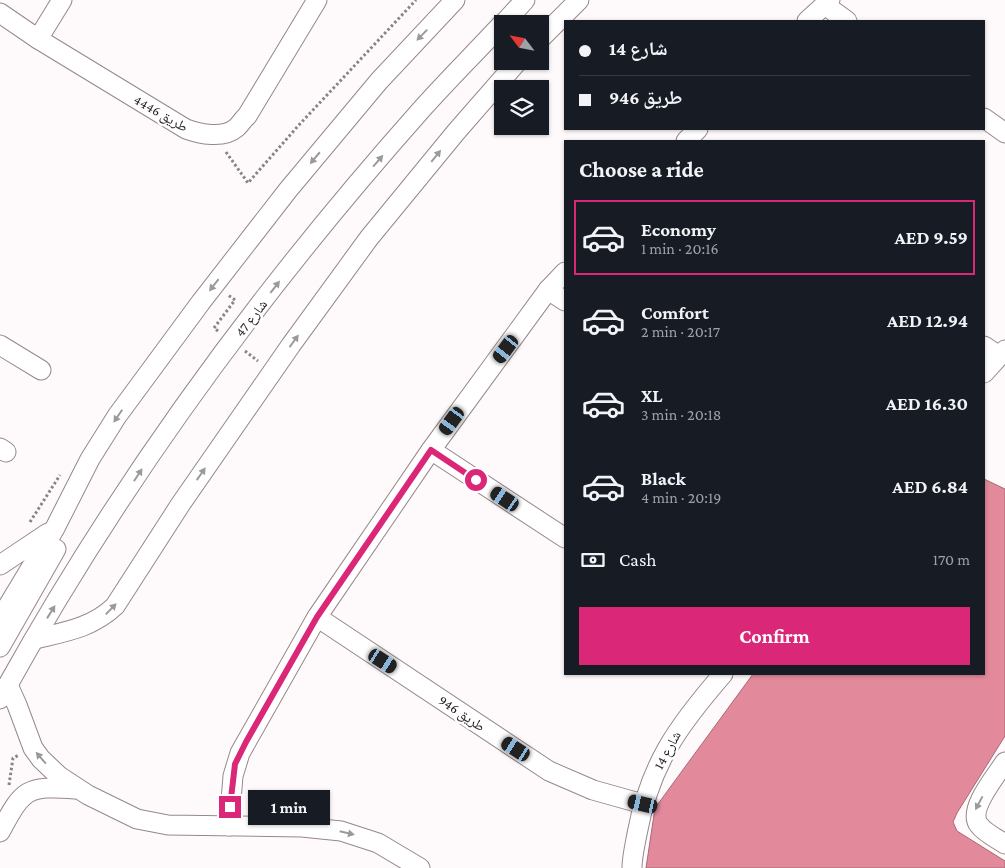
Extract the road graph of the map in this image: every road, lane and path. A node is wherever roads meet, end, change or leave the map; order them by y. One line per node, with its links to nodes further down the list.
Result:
1 (62, 0): 14 (street)
2 (317, 0): 19 (street)
3 (416, 0): 19 (path)
4 (455, 0): 29 (street, one-way to 29)
5 (525, 0): 9 (street, شارع 47)
6 (579, 0): 12 (street)
7 (827, 3): 10 (street); 11 (street)
8 (0, 13): 14 (street, طريق 4446)
9 (511, 15)
10 (808, 20)
11 (847, 20)
12 (549, 30)
13 (494, 34): 35 (street, شارع 47, one-way to 13)
14 (38, 39): 19 (street, طريق 4446)
15 (510, 70): 35 (street, one-way to 15)
16 (985, 119): 18 (street)
17 (697, 130): 20 (street)
18 (1005, 133)
19 (215, 135)
20 (687, 140)
21 (564, 273): 22 (street)
22 (548, 290): 23 (street); 28 (street)
23 (564, 300)
24 (0, 345): 26 (street)
25 (996, 350): 27 (street)
26 (42, 370)
27 (985, 371)
28 (431, 450): 31 (street); 33 (street)
29 (90, 459): 30 (street); 36 (street)
30 (55, 528): 32 (street); 34 (street)
31 (564, 537)
32 (0, 565)
33 (317, 617): 44 (street, طريق 946); 45 (street)
34 (0, 619)
35 (35, 639): 38 (street, شارع 47)
36 (0, 647)
37 (722, 675): 44 (street, شارع 14)
38 (4, 692): 39 (street)
39 (32, 748): 41 (street, one-way to 39); 42 (path)
40 (1005, 762): 47 (street, one-way to 47)
41 (79, 789): 42 (street); 45 (street)
42 (24, 794): 43 (street)
43 (6, 804): 46 (street)
44 (643, 804): 49 (street, شارع 14)
45 (229, 826): 48 (street, one-way to 48)
46 (0, 832)
47 (1005, 844)
48 (420, 868)
49 (632, 868)

